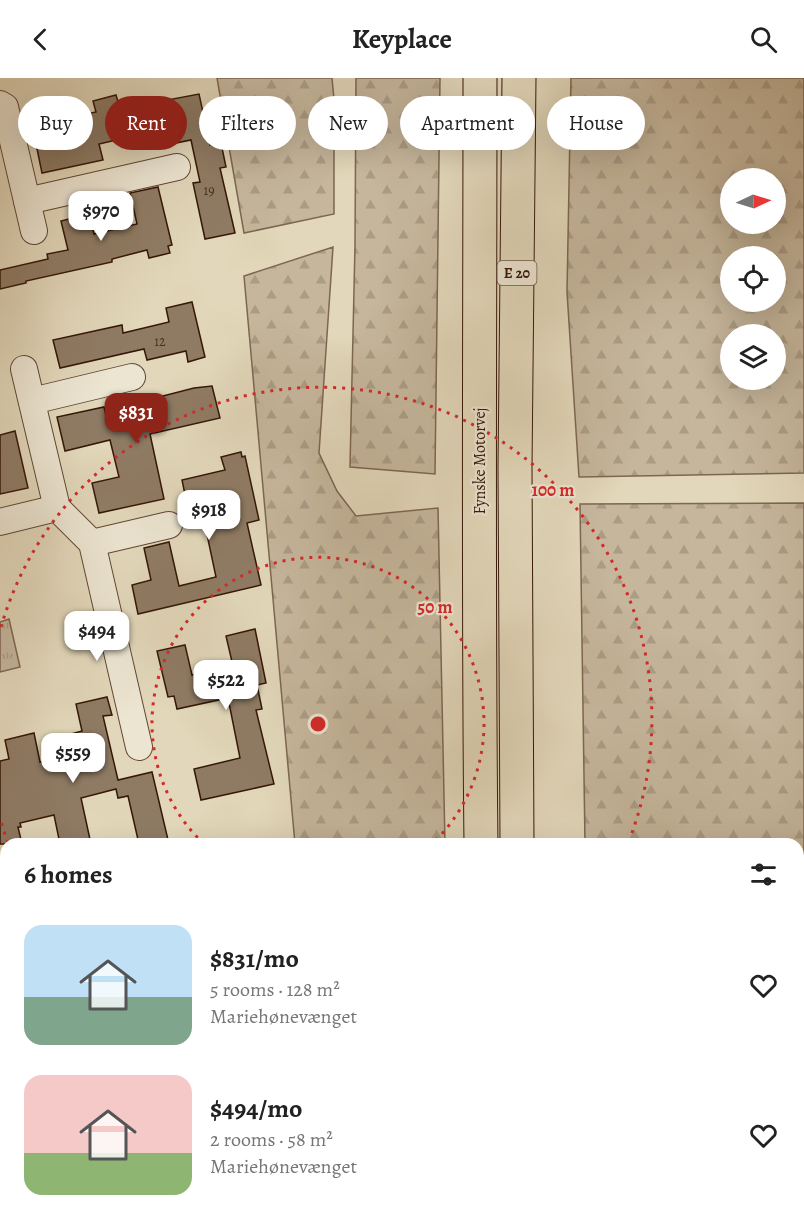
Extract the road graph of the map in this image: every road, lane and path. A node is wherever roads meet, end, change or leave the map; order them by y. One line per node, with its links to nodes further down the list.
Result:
1 (480, 78): 15 (highway, Fynske Motorvej / E 20)
2 (519, 78): 16 (highway, E 20)
3 (0, 104): 5 (street)
4 (177, 167): 5 (street)
5 (27, 201): 6 (street)
6 (34, 231)
7 (24, 369): 9 (street)
8 (132, 377): 9 (street)
9 (32, 401): 10 (street)
10 (57, 508): 11 (street); 13 (street)
11 (0, 522)
12 (169, 525): 13 (street)
13 (92, 543): 14 (street)
14 (139, 747)
15 (481, 838)
16 (517, 838)

